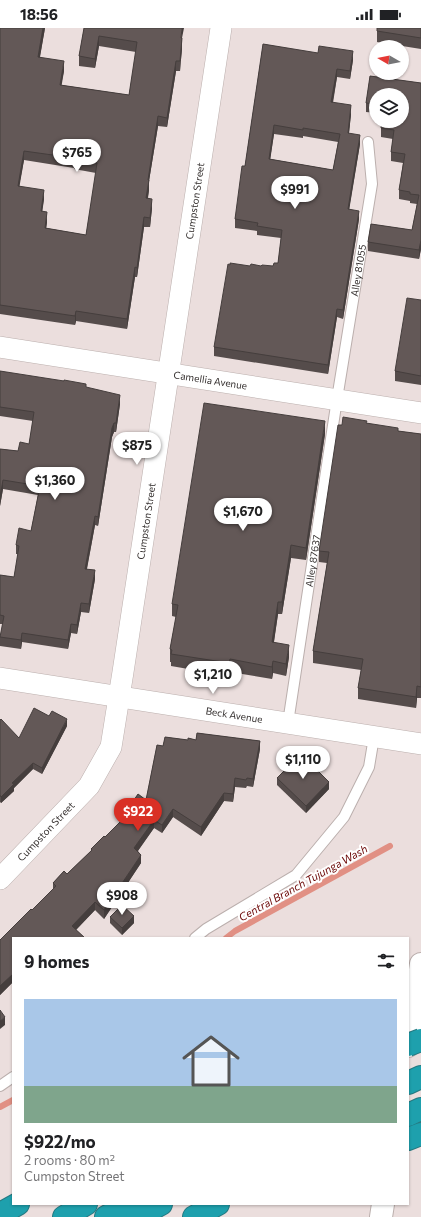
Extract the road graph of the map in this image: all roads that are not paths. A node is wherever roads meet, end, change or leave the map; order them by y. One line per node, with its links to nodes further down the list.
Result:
1 (221, 28): 4 (street, Cumpston Street)
2 (368, 142): 5 (lane, Alley 81055)
3 (0, 347): 4 (street, Camellia Avenue)
4 (169, 373): 5 (street, Camellia Avenue); 8 (street, Cumpston Street)
5 (337, 399): 6 (street, Camellia Avenue); 9 (lane, Alley 87637)
6 (421, 413)
7 (0, 678): 8 (street, Beck Avenue)
8 (119, 697): 9 (street, Beck Avenue); 12 (street, Cumpston Street)
9 (288, 723): 10 (street, Beck Avenue)
10 (374, 737): 11 (street, Beck Avenue); 13 (lane)
11 (421, 744)
12 (0, 879)
13 (196, 937)
14 (421, 964): 15 (street)
15 (409, 1040)
16 (421, 1040): 17 (highway, bridge)
17 (409, 1046)
18 (421, 1062): 19 (highway)
19 (409, 1067)
20 (421, 1077): 22 (highway)
21 (12, 1078): 23 (lane)
22 (409, 1083)
23 (0, 1086)
24 (421, 1109): 25 (highway)
25 (409, 1115)
26 (421, 1134): 27 (highway)
27 (409, 1139)
28 (16, 1205): 34 (highway)
29 (84, 1205): 35 (highway)
30 (127, 1205): 36 (highway)
31 (160, 1205): 37 (highway)
32 (216, 1205): 38 (highway)
33 (383, 1205): 39 (street)
34 (0, 1214)
35 (64, 1217)
36 (106, 1217)
37 (137, 1217)
38 (194, 1217)
39 (381, 1217)

